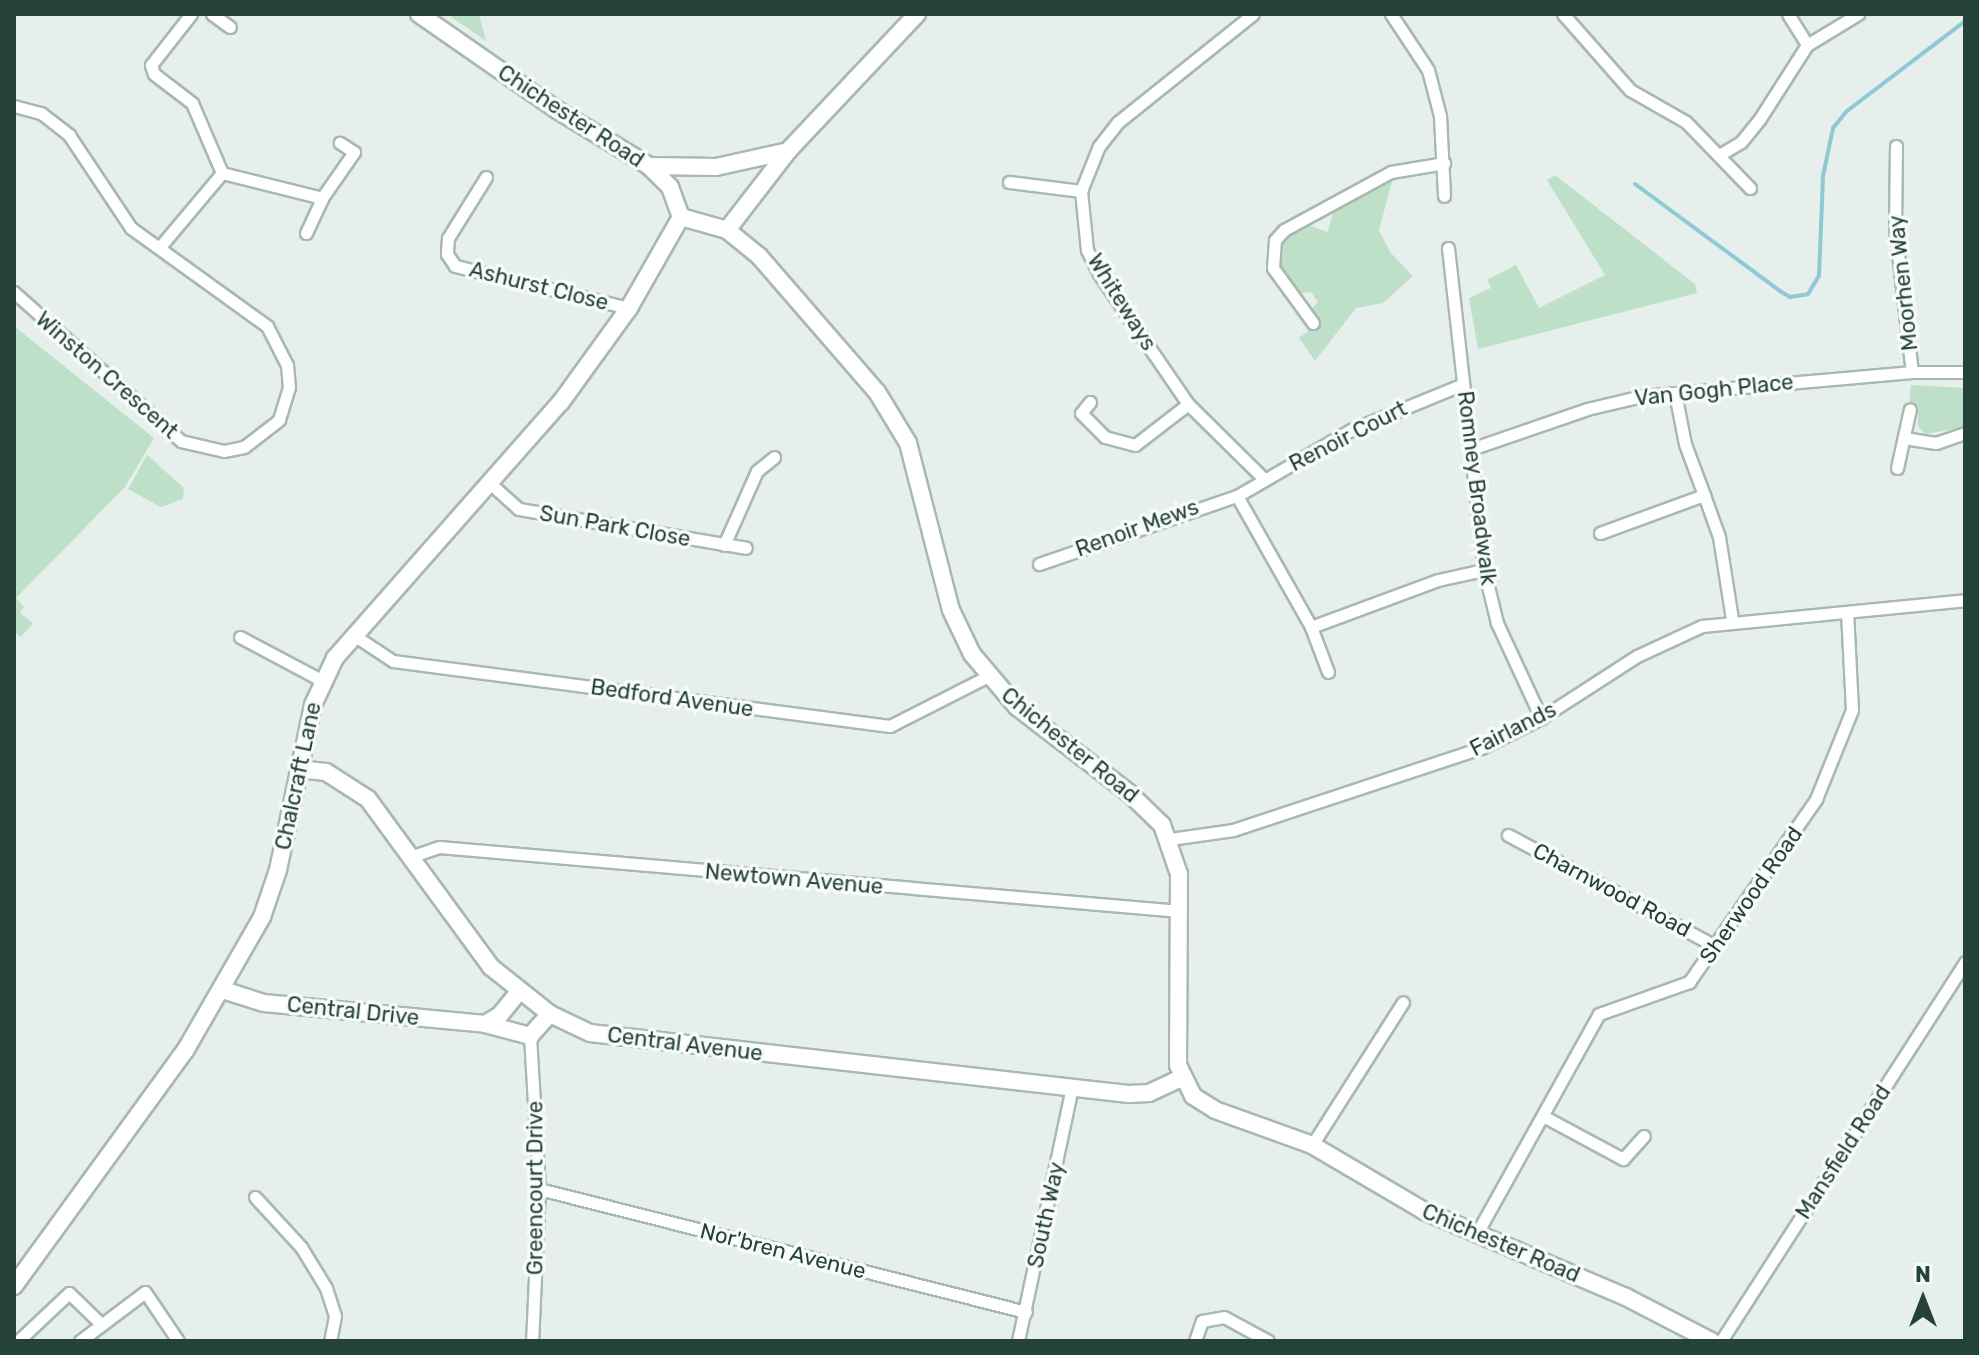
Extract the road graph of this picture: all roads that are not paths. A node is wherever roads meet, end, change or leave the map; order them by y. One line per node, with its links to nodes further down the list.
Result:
1 (191, 14): 19 (street)
2 (212, 14): 10 (street)
3 (419, 14): 18 (street, Chichester Road)
4 (917, 14): 15 (street)
5 (1253, 14): 23 (street, Whiteways)
6 (1391, 14): 17 (street)
7 (1563, 14): 16 (street)
8 (1788, 14): 11 (street)
9 (1858, 14): 11 (street)
10 (230, 27)
11 (1807, 45): 16 (street)
12 (14, 106): 29 (street, Winston Crescent)
13 (340, 143): 25 (street)
14 (1896, 146): 34 (street, Moorhen Way)
15 (788, 151): 18 (street); 27 (street)
16 (1721, 154): 22 (street)
17 (1444, 163): 24 (street); 33 (street)
18 (649, 166): 26 (street, Chichester Road)
19 (222, 173): 25 (street); 29 (street)
20 (486, 177): 32 (street, Ashurst Close)
21 (1009, 182): 23 (street)
22 (1750, 188)
23 (1081, 191): 39 (street, Whiteways)
24 (1444, 196)
25 (322, 198): 28 (street)
26 (681, 217): 27 (street, Chichester Road); 32 (street, Chalcraft Lane)
27 (727, 230): 62 (street, Chichester Road)
28 (306, 233)
29 (159, 248): 31 (street, Winston Crescent)
30 (1448, 248): 36 (street, Romney Broadwalk)
31 (14, 292)
32 (629, 308): 47 (street, Chalcraft Lane)
33 (1313, 323)
34 (1912, 372): 35 (street, Van Gogh Place); 37 (street, Van Gogh Place)
35 (1965, 372)
36 (1463, 384): 43 (street, Romney Broadwalk); 46 (street, Renoir Court)
37 (1675, 393): 43 (street, Van Gogh Place); 48 (street)
38 (1090, 402): 39 (street)
39 (1188, 404): 46 (street, Whiteways)
40 (1910, 409): 42 (street)
41 (1965, 433): 42 (street)
42 (1904, 438): 45 (street)
43 (1471, 449): 54 (street, Romney Broadwalk)
44 (774, 457): 51 (street)
45 (1897, 468)
46 (1265, 480): 49 (street, Renoir Court)
47 (492, 485): 51 (street, Sun Park Close); 59 (street, Chalcraft Lane)
48 (1704, 495): 50 (street); 57 (street)
49 (1237, 496): 53 (street, Renoir Mews); 58 (street)
50 (1600, 533)
51 (724, 545): 52 (street, Sun Park Close)
52 (746, 548)
53 (1039, 564)
54 (1484, 570): 58 (street); 64 (street, Romney Broadwalk)
55 (1965, 600): 56 (street, Fairlands)
56 (1847, 612): 57 (street, Fairlands); 70 (street, Sherwood Road)
57 (1732, 619): 64 (street, Fairlands)
58 (1311, 627): 61 (street)
59 (352, 634): 62 (street, Bedford Avenue); 63 (street, Chalcraft Lane)
60 (240, 637): 63 (street)
61 (1328, 672)
62 (988, 676): 67 (street, Chichester Road)
63 (321, 680): 65 (street, Chalcraft Lane)
64 (1541, 718): 67 (street, Fairlands)
65 (298, 769): 68 (street, Central Avenue); 72 (street, Chalcraft Lane)
66 (1508, 835): 70 (street, Charnwood Road)
67 (1170, 839): 69 (street, Chichester Road)
68 (410, 857): 69 (street, Newtown Avenue); 73 (street, Central Avenue)
69 (1180, 911): 78 (street, Chichester Road)
70 (1715, 946): 80 (street, Sherwood Road)
71 (1965, 962): 98 (street, Mansfield Road)
72 (223, 990): 76 (street, Central Drive); 86 (street, Chalcraft Lane)
73 (518, 993): 75 (street, Central Avenue); 76 (street, Central Drive)
74 (1403, 1002): 82 (street)
75 (550, 1014): 77 (street); 79 (street, Central Avenue)
76 (505, 1020): 77 (street)
77 (530, 1036): 83 (street, Greencourt Drive)
78 (1181, 1078): 79 (street, Central Avenue); 82 (street, Chichester Road)
79 (1072, 1088): 87 (street, South Way)
80 (1543, 1116): 81 (street); 85 (street, Sherwood Road)
81 (1644, 1136)
82 (1312, 1145): 85 (street, Chichester Road)
83 (539, 1189): 87 (street, Nor'bren Avenue); 93 (street, Greencourt Drive)
84 (255, 1197): 92 (street)
85 (1477, 1233): 97 (street, Chichester Road)
86 (14, 1286)
87 (1026, 1312): 94 (street, South Way)
88 (100, 1323): 89 (street); 90 (street); 91 (street)
89 (18, 1341)
90 (80, 1341)
91 (178, 1341)
92 (330, 1341)
93 (532, 1341)
94 (1018, 1341)
95 (1195, 1341): 96 (street)
96 (1268, 1341)
97 (1711, 1341)
98 (1721, 1341)

